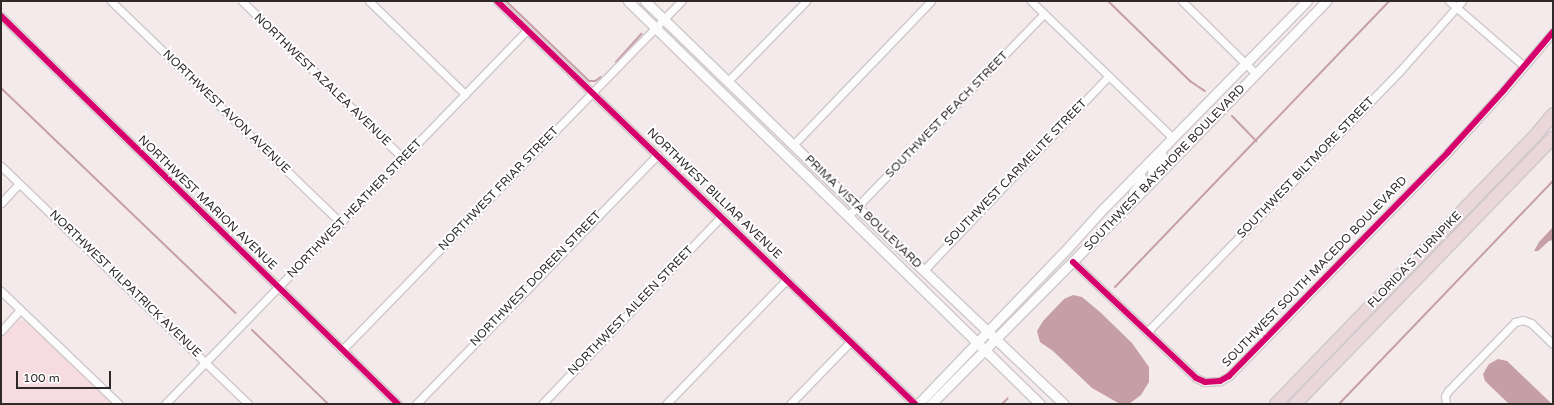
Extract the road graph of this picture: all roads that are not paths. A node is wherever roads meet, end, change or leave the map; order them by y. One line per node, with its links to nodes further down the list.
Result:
1 (111, 1): 45 (street, NORTHWEST AVON AVENUE)
2 (242, 1): 36 (street, NORTHWEST AZALEA AVENUE)
3 (369, 1): 29 (street)
4 (497, 1): 21 (street, NORTHWEST BILLIAR AVENUE)
5 (628, 1): 20 (main road, PRIMA VISTA BOULEVARD)
6 (645, 1): 19 (main road, PRIMA VISTA BOULEVARD)
7 (681, 1): 19 (street, NORTHWEST FRIAR STREET)
8 (806, 1): 27 (street)
9 (931, 1): 34 (street)
10 (1031, 1): 17 (street)
11 (1182, 1): 23 (street)
12 (1307, 1): 23 (main road, SOUTHWEST BAYSHORE BOULEVARD)
13 (1326, 1): 25 (main road, SOUTHWEST BAYSHORE BOULEVARD)
14 (1448, 1): 16 (street)
15 (1462, 1): 16 (street, SOUTHWEST BILTMORE STREET)
16 (1457, 8): 24 (street); 55 (street, SOUTHWEST BILTMORE STREET)
17 (1044, 14): 26 (street); 42 (street, SOUTHWEST PEACH STREET)
18 (1, 16): 50 (street, NORTHWEST MARION AVENUE)
19 (663, 19): 20 (street, NORTHWEST FRIAR STREET); 27 (main road, PRIMA VISTA BOULEVARD)
20 (656, 27): 28 (street, NORTHWEST FRIAR STREET); 43 (main road, PRIMA VISTA BOULEVARD)
21 (527, 30): 28 (street, NORTHWEST BILLIAR AVENUE); 29 (street, NORTHWEST HEATHER STREET)
22 (1553, 32): 24 (street, SOUTHWEST SOUTH MACEDO BOULEVARD)
23 (1246, 64): 25 (street); 31 (main road, SOUTHWEST BAYSHORE BOULEVARD)
24 (1524, 66): 55 (street, SOUTHWEST SOUTH MACEDO BOULEVARD)
25 (1256, 74): 39 (main road, SOUTHWEST BAYSHORE BOULEVARD)
26 (1109, 76): 32 (street); 48 (street, SOUTHWEST CARMELITE STREET)
27 (728, 81): 34 (main road, PRIMA VISTA BOULEVARD)
28 (593, 93): 35 (street, NORTHWEST BILLIAR AVENUE); 60 (street, NORTHWEST FRIAR STREET)
29 (465, 94): 36 (street, NORTHWEST HEATHER STREET)
30 (1553, 114): 76 (highway, FLORIDA'S TURNPIKE)
31 (1184, 127): 32 (main road, SOUTHWEST BAYSHORE BOULEVARD); 39 (main road)
32 (1173, 138): 38 (main road, SOUTHWEST BAYSHORE BOULEVARD)
33 (1553, 138): 77 (highway, FLORIDA'S TURNPIKE)
34 (793, 145): 42 (main road, PRIMA VISTA BOULEVARD)
35 (657, 155): 44 (street, NORTHWEST BILLIAR AVENUE); 67 (street, NORTHWEST DOREEN STREET)
36 (403, 158): 45 (street, NORTHWEST HEATHER STREET)
37 (1, 166): 40 (street, NORTHWEST KILPATRICK AVENUE)
38 (1139, 172): 46 (main road); 54 (main road, SOUTHWEST BAYSHORE BOULEVARD)
39 (1154, 179): 46 (main road, SOUTHWEST BAYSHORE BOULEVARD)
40 (20, 184): 41 (street); 62 (street, NORTHWEST KILPATRICK AVENUE)
41 (1, 203)
42 (857, 207): 43 (street, SOUTHWEST PEACH STREET); 48 (main road, PRIMA VISTA BOULEVARD)
43 (849, 215): 58 (main road, PRIMA VISTA BOULEVARD)
44 (721, 218): 49 (street, NORTHWEST BILLIAR AVENUE); 68 (street, NORTHWEST AILEEN STREET)
45 (341, 223): 50 (street, NORTHWEST HEATHER STREET)
46 (1111, 224): 47 (main road, SOUTHWEST BAYSHORE BOULEVARD)
47 (1073, 262): 55 (street, SOUTHWEST SOUTH MACEDO BOULEVARD); 56 (main road, SOUTHWEST BAYSHORE BOULEVARD)
48 (924, 270): 54 (main road, PRIMA VISTA BOULEVARD)
49 (786, 280): 57 (street, NORTHWEST BILLIAR AVENUE); 69 (street)
50 (278, 288): 60 (street, NORTHWEST MARION AVENUE); 62 (street, NORTHWEST HEATHER STREET)
51 (1, 291): 52 (street)
52 (20, 310): 53 (street); 63 (street)
53 (1, 330)
54 (987, 332): 56 (main road, PRIMA VISTA BOULEVARD); 58 (main road, SOUTHWEST BAYSHORE BOULEVARD)
55 (1147, 332)
56 (995, 340): 61 (main road, SOUTHWEST BAYSHORE BOULEVARD); 75 (main road, PRIMA VISTA BOULEVARD)
57 (850, 342): 70 (street); 71 (street, NORTHWEST BILLIAR AVENUE)
58 (976, 342): 61 (main road, PRIMA VISTA BOULEVARD); 72 (main road, SOUTHWEST BAYSHORE BOULEVARD)
59 (1553, 344): 78 (street)
60 (342, 350): 66 (street, NORTHWEST MARION AVENUE)
61 (985, 350): 73 (main road, SOUTHWEST BAYSHORE BOULEVARD); 74 (main road, PRIMA VISTA BOULEVARD)
62 (206, 362): 64 (street, NORTHWEST HEATHER STREET); 65 (street, NORTHWEST KILPATRICK AVENUE)
63 (119, 404)
64 (165, 404)
65 (248, 404)
66 (398, 404)
67 (416, 404)
68 (542, 404)
69 (666, 404)
70 (790, 404)
71 (914, 404)
72 (918, 404)
73 (931, 404)
74 (1040, 404)
75 (1064, 404)
76 (1276, 404)
77 (1296, 404)
78 (1446, 404)

